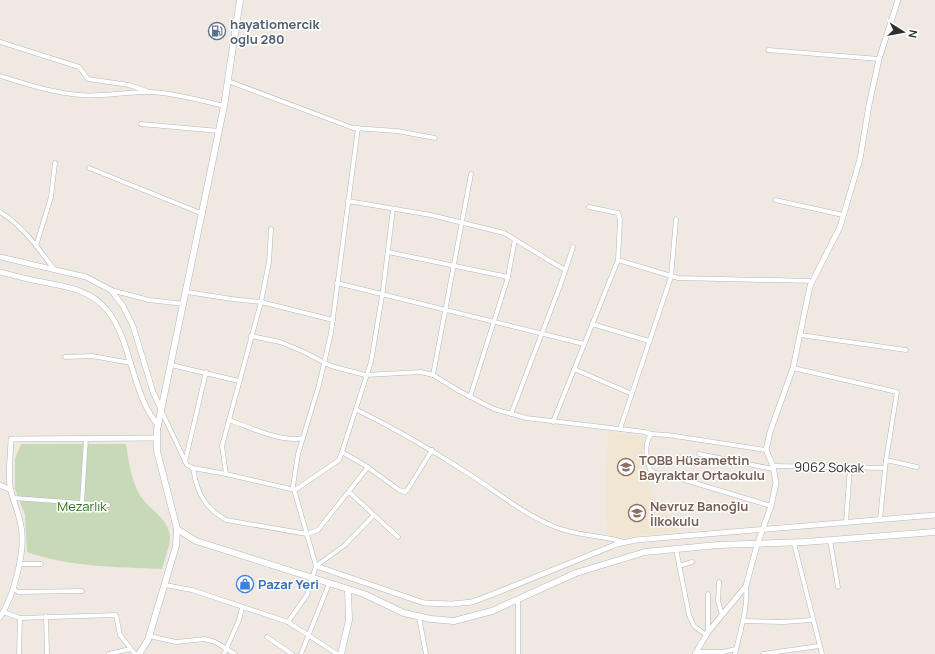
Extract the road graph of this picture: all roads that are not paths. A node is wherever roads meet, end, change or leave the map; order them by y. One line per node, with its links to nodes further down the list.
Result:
1 (240, 0): 7 (main road)
2 (898, 0): 5 (street)
3 (0, 42): 8 (street)
4 (768, 50): 5 (street)
5 (879, 59): 23 (street)
6 (0, 76): 8 (street)
7 (228, 82): 9 (main road); 11 (street)
8 (148, 92): 9 (street)
9 (224, 106): 12 (main road)
10 (141, 124): 12 (street)
11 (358, 128): 13 (street); 18 (street)
12 (219, 131): 22 (main road)
13 (435, 138)
14 (55, 163): 28 (street)
15 (89, 168): 22 (street)
16 (471, 174): 25 (street)
17 (775, 200): 23 (street)
18 (348, 201): 20 (street); 42 (street)
19 (589, 207): 32 (street)
20 (393, 209): 25 (street); 30 (street)
21 (0, 212): 28 (street)
22 (202, 214): 44 (main road)
23 (843, 214): 41 (street)
24 (676, 219): 40 (street)
25 (461, 223): 27 (street); 33 (street)
26 (271, 229): 35 (street)
27 (515, 239): 37 (street); 39 (street)
28 (36, 246): 34 (street)
29 (572, 247): 37 (street)
30 (388, 252): 33 (street); 45 (street)
31 (0, 257): 34 (street)
32 (618, 260): 40 (street); 51 (street)
33 (454, 265): 39 (street); 48 (street)
34 (54, 269): 43 (street)
35 (268, 269): 36 (street); 46 (street)
36 (274, 270)
37 (565, 270): 52 (street)
38 (0, 272): 59 (street)
39 (508, 277): 50 (street)
40 (671, 277): 41 (street); 55 (street)
41 (813, 281): 53 (street)
42 (337, 283): 45 (street); 49 (street)
43 (111, 290): 47 (street); 70 (street)
44 (187, 292): 46 (street); 47 (main road)
45 (382, 294): 48 (street); 65 (street)
46 (261, 302): 49 (street); 54 (street)
47 (184, 304): 61 (main road)
48 (446, 309): 50 (street); 66 (street)
49 (333, 320): 60 (street)
50 (496, 321): 52 (street); 69 (street)
51 (592, 324): 55 (street); 56 (street)
52 (542, 333): 56 (street); 72 (street)
53 (800, 335): 57 (street); 62 (street)
54 (251, 336): 60 (street); 67 (street)
55 (649, 341): 68 (street)
56 (584, 344): 63 (street)
57 (906, 350)
58 (65, 357): 59 (street)
59 (131, 362): 75 (street)
60 (325, 362): 65 (street); 80 (street)
61 (171, 365): 64 (street); 70 (main road)
62 (793, 368): 82 (street); 85 (street)
63 (574, 369): 68 (street); 74 (street)
64 (206, 372): 67 (street); 86 (street)
65 (367, 375): 66 (street); 71 (street)
66 (433, 375): 69 (street)
67 (239, 381): 73 (street)
68 (632, 394): 76 (street)
69 (470, 397): 72 (street)
70 (161, 409): 75 (main road); 86 (street)
71 (357, 410): 81 (street); 83 (street)
72 (511, 414): 74 (street)
73 (229, 420): 80 (street); 93 (street)
74 (553, 422): 76 (street)
75 (158, 425): 79 (main road)
76 (620, 429): 77 (street)
77 (650, 434): 82 (street); 101 (street)
78 (86, 438): 79 (street); 95 (street); 99 (street)
79 (157, 438): 107 (main road)
80 (303, 438): 96 (street)
81 (432, 450): 87 (street); 112 (street)
82 (766, 450): 91 (street)
83 (342, 452): 87 (street); 96 (street)
84 (699, 454): 91 (street, 9062 Sokak)
85 (886, 460): 89 (street); 92 (street)
86 (185, 462): 90 (street)
87 (368, 467): 97 (street)
88 (850, 467): 91 (street, 9062 Sokak); 92 (street, 9062 Sokak); 105 (street)
89 (917, 467)
90 (193, 468): 93 (street); 109 (street)
91 (773, 468): 101 (street)
92 (885, 468): 104 (street)
93 (226, 474): 96 (street)
94 (0, 485): 95 (street)
95 (10, 490): 98 (street)
96 (295, 490): 109 (street)
97 (348, 492): 102 (street); 109 (street)
98 (14, 498): 99 (street); 117 (street)
99 (82, 502): 100 (street)
100 (108, 505)
101 (771, 506): 106 (street)
102 (374, 515): 110 (street); 119 (street)
103 (935, 515): 104 (street)
104 (880, 519): 105 (street)
105 (846, 522): 106 (street)
106 (764, 528): 112 (street); 114 (street)
107 (177, 529): 121 (main road); 124 (main road)
108 (935, 532): 111 (main road)
109 (307, 534): 119 (street)
110 (398, 537)
111 (830, 540): 113 (main road); 126 (street)
112 (624, 542): 119 (street)
113 (794, 543): 114 (main road); 138 (street)
114 (757, 545): 115 (main road); 125 (street)
115 (676, 549): 120 (street); 131 (main road)
116 (692, 562): 120 (street)
117 (19, 564): 118 (street); 127 (street)
118 (41, 564)
119 (316, 566): 121 (street)
120 (679, 566): 141 (street)
121 (313, 579): 123 (main road); 140 (street)
122 (719, 582): 134 (street)
123 (329, 584): 128 (main road); 142 (street)
124 (165, 585): 132 (street); 143 (main road)
125 (746, 586): 134 (street); 139 (street)
126 (838, 587)
127 (14, 589): 129 (street); 133 (street)
128 (348, 590): 136 (main road); 160 (main road)
129 (82, 591)
130 (708, 594): 141 (street)
131 (518, 599): 136 (main road); 162 (street)
132 (242, 608): 140 (street); 147 (street)
133 (2, 614): 137 (street)
134 (722, 615): 141 (street)
135 (46, 616): 137 (street); 146 (street); 151 (street)
136 (419, 617): 161 (street)
137 (20, 618): 150 (street)
138 (812, 620): 139 (street); 145 (street)
139 (744, 621): 148 (street)
140 (288, 622): 142 (street)
141 (707, 633): 149 (street)
142 (310, 635): 158 (street); 159 (street)
143 (149, 636): 147 (street); 154 (main road)
144 (267, 637): 157 (street)
145 (819, 646): 163 (street); 164 (street)
146 (130, 649): 152 (street); 153 (street)
147 (227, 649): 155 (street); 156 (street)
148 (735, 652): 149 (street)
149 (696, 653)
150 (19, 654)
151 (47, 654)
152 (109, 654)
153 (135, 654)
154 (139, 654)
155 (224, 654)
156 (235, 654)
157 (292, 654)
158 (301, 654)
159 (337, 654)
160 (341, 654)
161 (426, 654)
162 (518, 654)
163 (763, 654)
164 (822, 654)

